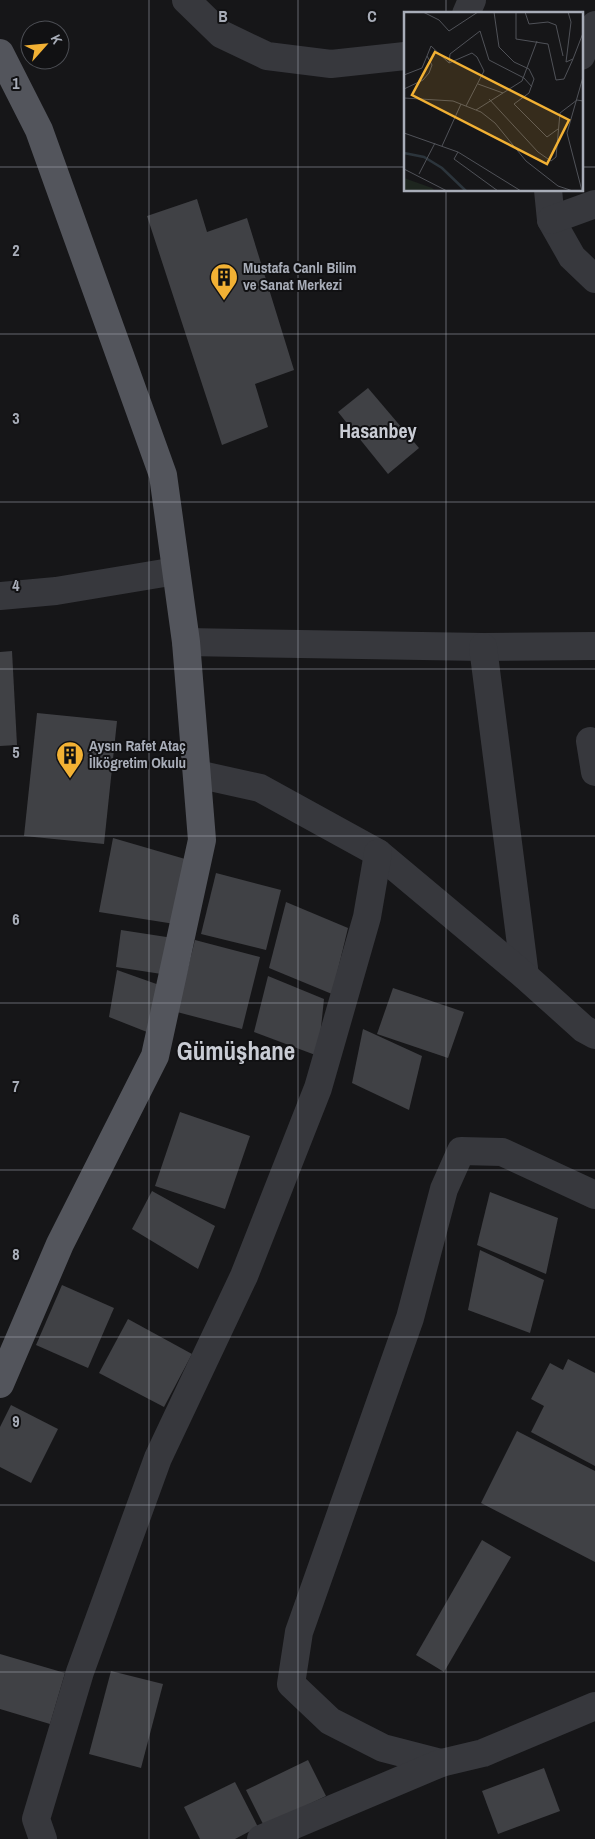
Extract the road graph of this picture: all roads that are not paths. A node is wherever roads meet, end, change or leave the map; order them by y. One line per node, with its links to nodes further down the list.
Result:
1 (186, 0): 6 (street)
2 (199, 0): 6 (street)
3 (472, 0): 4 (street)
4 (467, 12)
5 (595, 25): 8 (street)
6 (222, 34): 9 (street)
7 (0, 53): 14 (main road)
8 (582, 54)
9 (404, 56)
10 (548, 191): 12 (street)
11 (595, 204): 12 (street)
12 (551, 220): 13 (street)
13 (595, 278)
14 (176, 571): 15 (street); 16 (main road)
15 (0, 596)
16 (186, 642): 18 (street); 21 (main road)
17 (595, 646): 18 (street)
18 (484, 647): 23 (street)
19 (590, 742): 20 (street)
20 (595, 772)
21 (197, 774): 22 (street); 26 (main road)
22 (378, 853): 23 (street); 29 (street)
23 (525, 976): 24 (street)
24 (595, 1036)
25 (595, 1195): 28 (street)
26 (0, 1384)
27 (595, 1706): 28 (street)
28 (441, 1763): 30 (street)
29 (43, 1839)
30 (261, 1839)

